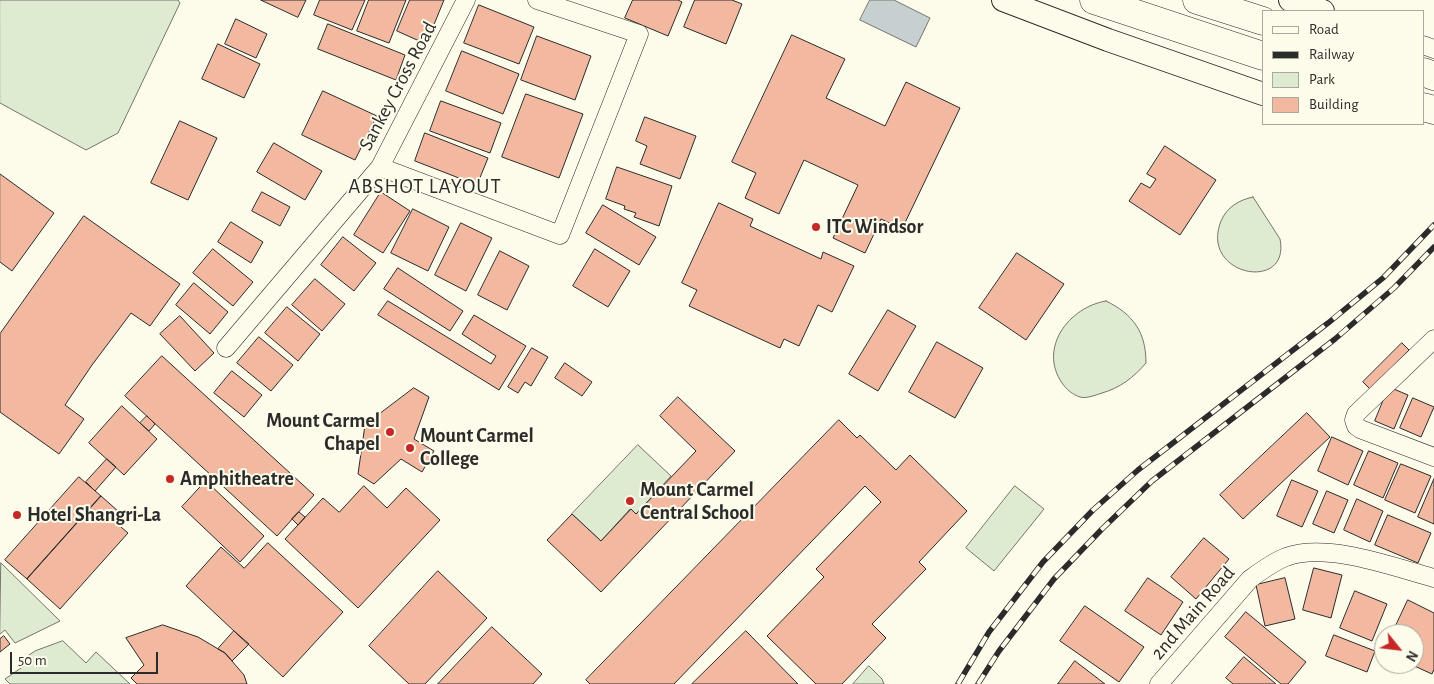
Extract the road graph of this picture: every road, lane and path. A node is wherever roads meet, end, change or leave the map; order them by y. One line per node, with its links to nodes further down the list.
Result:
1 (466, 0): 11 (street, Sankey Cross Road)
2 (538, 0): 11 (street)
3 (1003, 0): 10 (street)
4 (1094, 0): 9 (main road)
5 (1197, 0): 8 (main road)
6 (1290, 0): 7 (street)
7 (1320, 10)
8 (1262, 21)
9 (1262, 56)
10 (1262, 94)
11 (380, 168): 13 (street, Sankey Cross Road)
12 (1434, 339): 14 (street)
13 (226, 348)
14 (1434, 458)
15 (1434, 578): 16 (street, 2nd Main Road)
16 (1159, 684)

